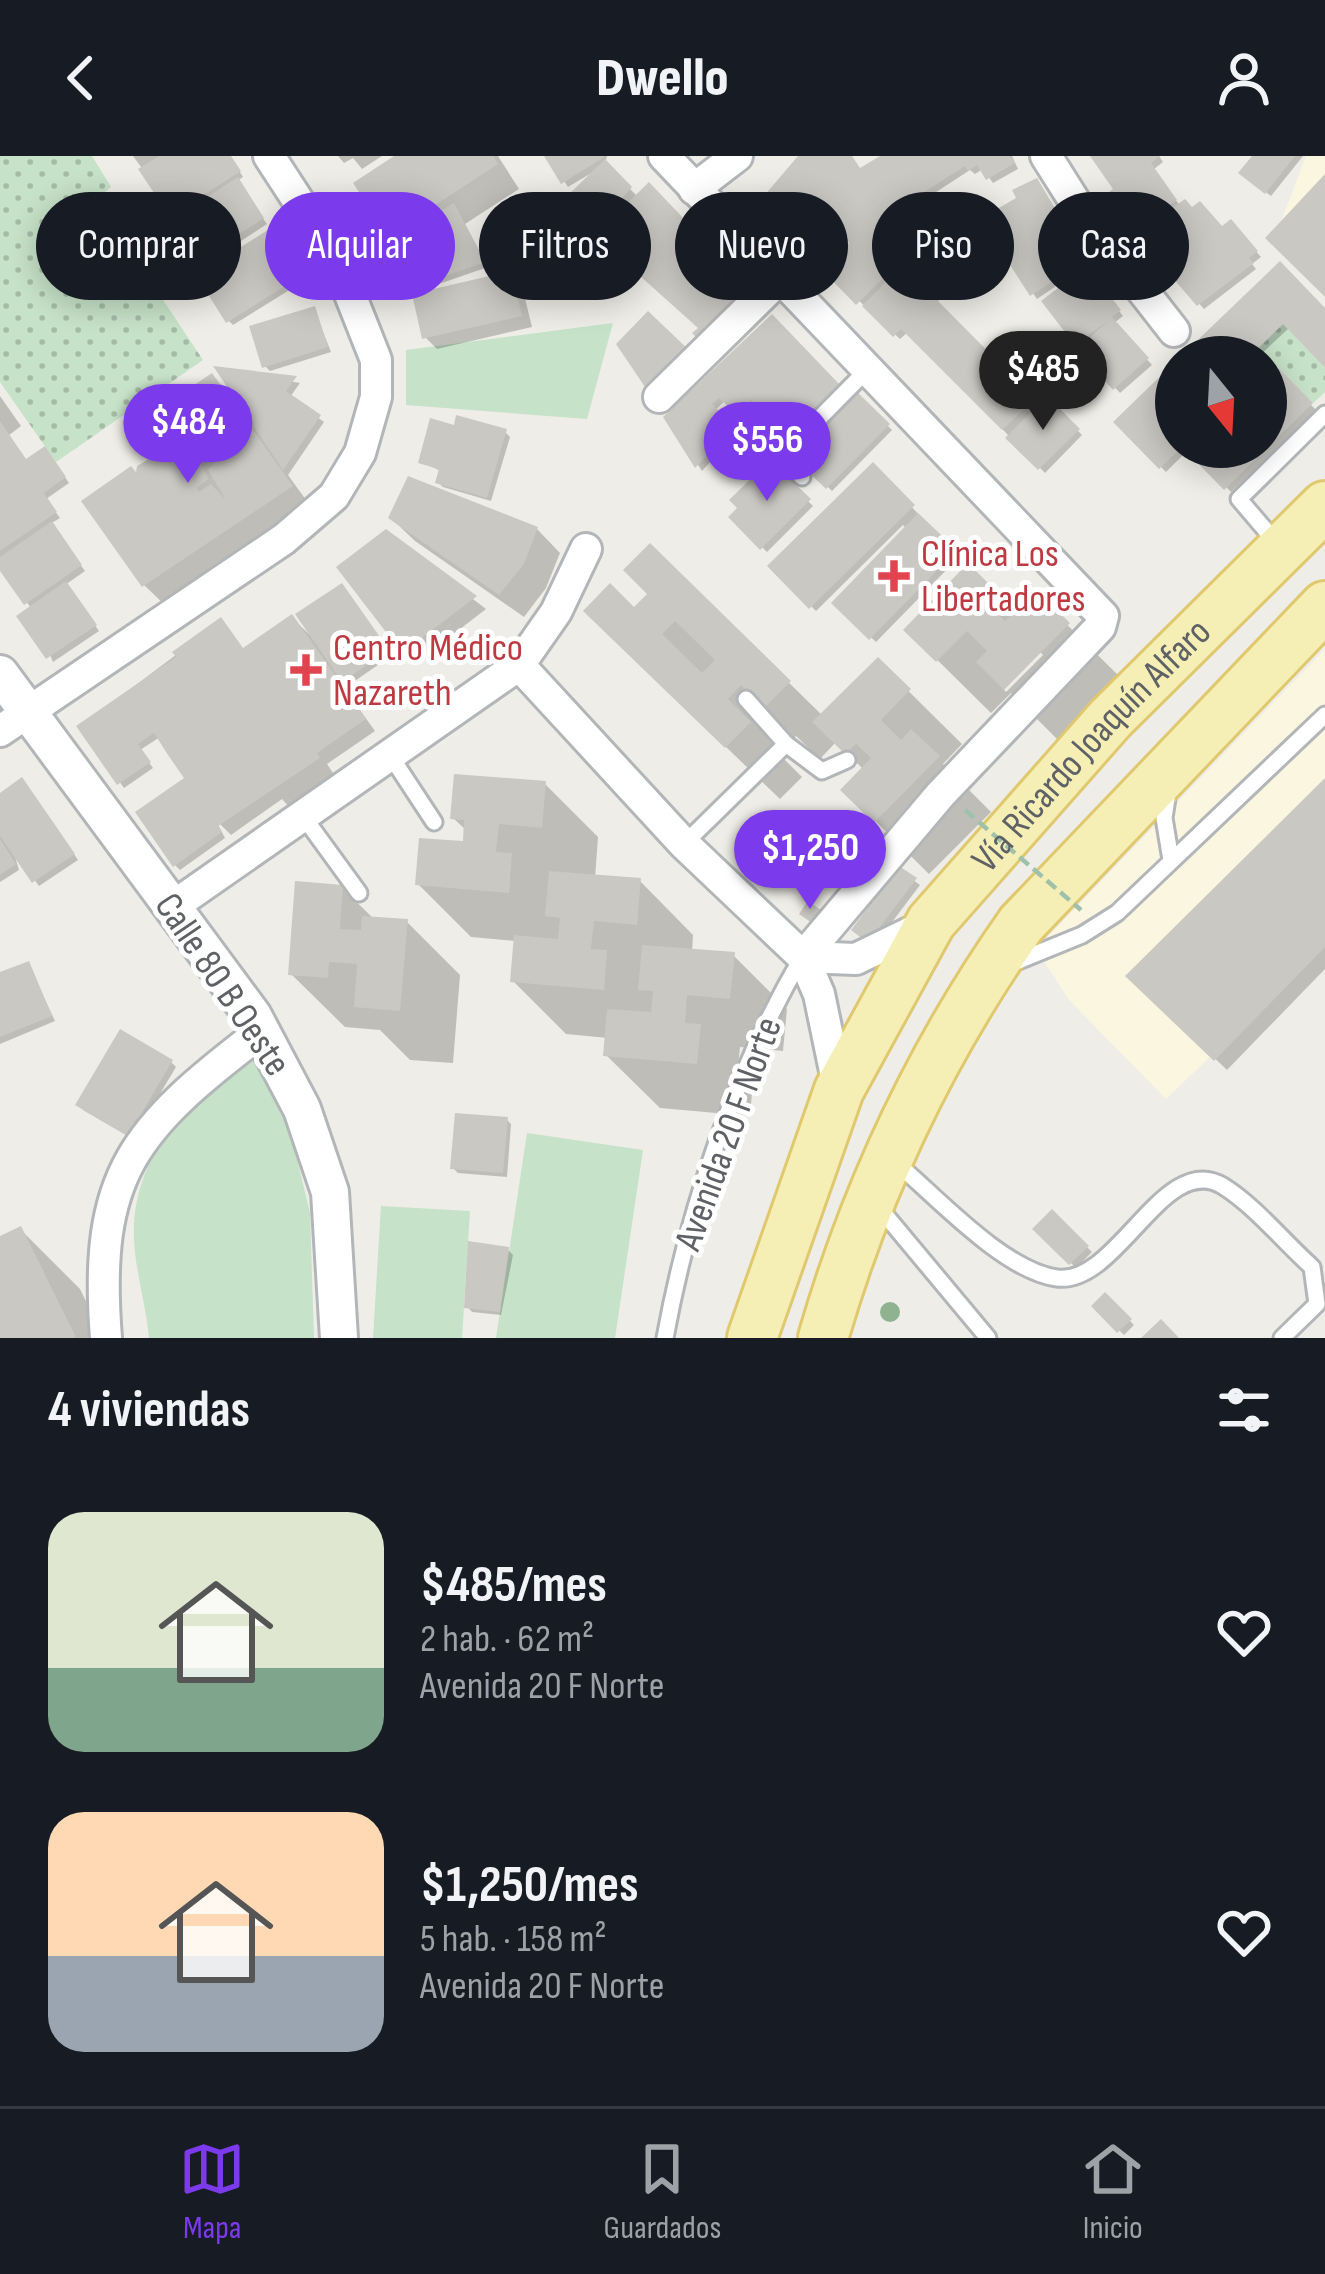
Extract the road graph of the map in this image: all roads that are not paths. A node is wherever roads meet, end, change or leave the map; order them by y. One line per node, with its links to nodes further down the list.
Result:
1 (269, 156): 22 (street)
2 (664, 156): 5 (street, Avenida 20 F Norte)
3 (736, 156): 5 (street)
4 (1046, 156): 9 (street)
5 (694, 189): 6 (street, Avenida 20 F Norte)
6 (697, 192)
7 (758, 300): 11 (street)
8 (803, 300): 10 (street, Avenida 20 F Norte)
9 (1174, 332)
10 (869, 368): 13 (lane); 34 (street, Avenida 20 F Norte)
11 (659, 397)
12 (1325, 414): 16 (lane)
13 (802, 477)
14 (1325, 506): 16 (main road, Vía Ricardo Joaquín Alfaro)
15 (586, 549): 18 (street)
16 (1282, 549): 33 (main road, Vía Ricardo Joaquín Alfaro)
17 (1316, 624): 26 (main road, Vía Ricardo Joaquín Alfaro)
18 (519, 665): 24 (street); 29 (street)
19 (0, 674): 22 (street, Calle 80 B Oeste)
20 (746, 699): 23 (lane)
21 (1325, 715): 30 (lane)
22 (15, 723): 32 (street, Calle 80 B Oeste)
23 (786, 744): 25 (lane); 29 (lane)
24 (390, 755): 27 (street); 28 (lane)
25 (847, 760)
26 (1174, 761): 30 (lane); 35 (main road, Vía Ricardo Joaquín Alfaro)
27 (303, 816): 31 (lane); 32 (street)
28 (434, 822)
29 (684, 844): 34 (street)
30 (1171, 860): 35 (lane)
31 (358, 893)
32 (172, 907): 36 (street, Calle 80 B Oeste)
33 (931, 922): 34 (street); 37 (main road, Vía Ricardo Joaquín Alfaro)
34 (803, 957): 37 (street); 42 (lane, Avenida 20 F Norte)
35 (986, 974): 38 (main road, Vía Ricardo Joaquín Alfaro)
36 (261, 1032): 40 (street); 41 (street, Calle 80 B Oeste)
37 (839, 1090): 43 (main road, Vía Ricardo Joaquín Alfaro)
38 (880, 1177): 39 (main road, Vía Ricardo Joaquín Alfaro); 46 (lane); 47 (lane)
39 (838, 1288): 44 (main road, Vía Ricardo Joaquín Alfaro); 45 (main road)
40 (106, 1338)
41 (339, 1338)
42 (665, 1338)
43 (752, 1338)
44 (823, 1338)
45 (840, 1338)
46 (988, 1338)
47 (1282, 1338)

